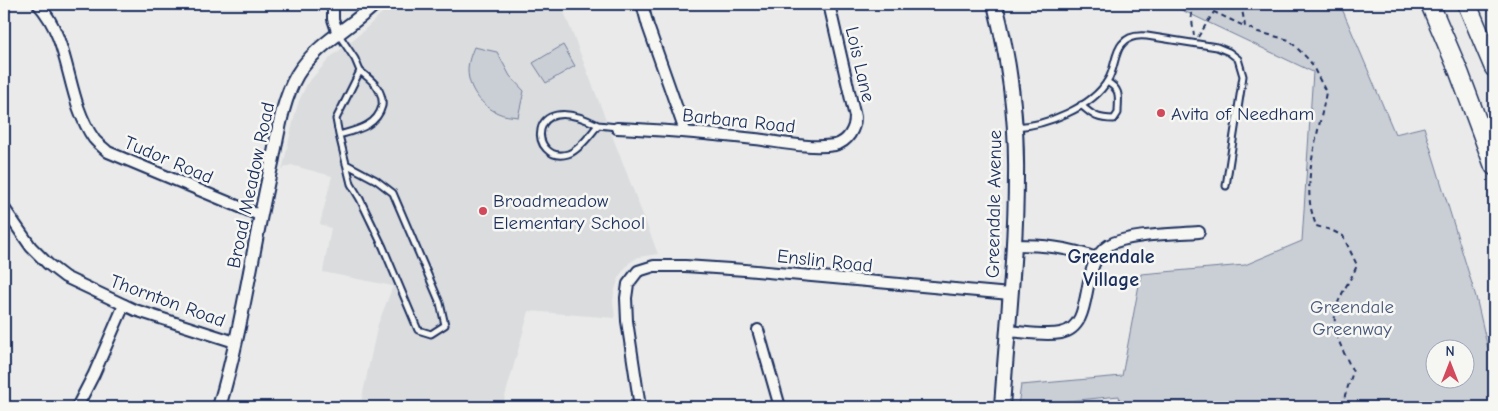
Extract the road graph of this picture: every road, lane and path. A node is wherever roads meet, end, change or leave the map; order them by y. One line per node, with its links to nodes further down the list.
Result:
1 (38, 4): 30 (street, Tudor Road)
2 (333, 4): 14 (street)
3 (375, 4): 14 (street, Broad Meadow Road)
4 (642, 4): 23 (street)
5 (829, 4): 24 (street, Lois Lane)
6 (995, 4): 21 (main road, Greendale Avenue)
7 (1190, 4): 15 (path)
8 (1197, 4): 12 (path)
9 (1241, 4): 13 (path)
10 (1430, 4): 27 (highway)
11 (1467, 4): 16 (highway)
12 (1214, 12): 13 (path); 15 (path)
13 (1245, 26): 44 (path)
14 (338, 34): 17 (lane); 30 (street, Broad Meadow Road)
15 (1195, 44): 18 (lane); 28 (lane)
16 (1494, 68)
17 (360, 71): 25 (lane); 25 (lane)
18 (1108, 82): 19 (lane); 19 (lane)
19 (1081, 106): 21 (lane)
20 (598, 125): 20 (lane); 22 (lane)
21 (1014, 127): 32 (main road, Greendale Avenue)
22 (618, 128): 23 (street, Barbara Road)
23 (685, 131): 24 (street, Barbara Road)
24 (852, 131)
25 (339, 135): 26 (lane)
26 (346, 164): 26 (lane)
27 (1494, 166)
28 (1226, 186)
29 (4, 208): 35 (street, Thornton Road)
30 (259, 215): 38 (street, Broad Meadow Road)
31 (1199, 232): 33 (street)
32 (1013, 246): 33 (street); 34 (main road, Greendale Avenue)
33 (1096, 258): 37 (street)
34 (1010, 294): 37 (main road, Greendale Avenue); 41 (street, Enslin Road)
35 (124, 305): 38 (street, Thornton Road); 39 (street)
36 (758, 330): 42 (street)
37 (1008, 331): 43 (main road, Greendale Avenue)
38 (235, 342): 40 (street, Broad Meadow Road)
39 (77, 407)
40 (219, 407)
41 (640, 407)
42 (780, 407)
43 (1002, 407)
44 (1344, 407)

